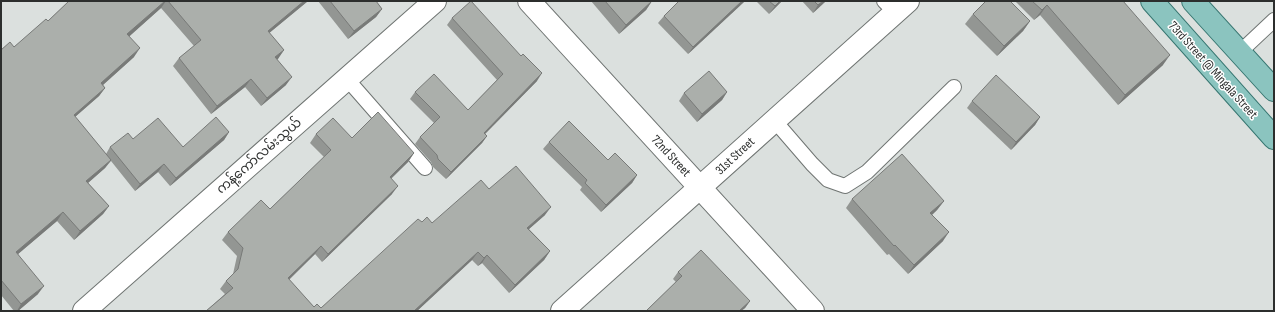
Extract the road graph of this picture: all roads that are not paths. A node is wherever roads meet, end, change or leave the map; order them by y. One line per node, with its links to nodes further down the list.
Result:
1 (435, 1): 8 (street, ကန့်ကော်လမ်းသွယ်)
2 (529, 1): 14 (street, 72nd Street)
3 (1152, 1): 12 (main road, 73rd Street @ Mingala Street)
4 (1193, 1): 7 (main road)
5 (896, 5): 11 (street, 31st Street)
6 (1274, 20): 7 (lane)
7 (1240, 52): 10 (main road)
8 (347, 79): 13 (lane); 15 (street, ကန့်ကော်လမ်းသွယ်)
9 (954, 86): 11 (lane)
10 (1274, 90)
11 (774, 120): 14 (street, 31st Street)
12 (1274, 138)
13 (425, 168)
14 (700, 188): 16 (street, 31st Street); 17 (street, 72nd Street)
15 (84, 311)
16 (562, 311)
17 (813, 311)

